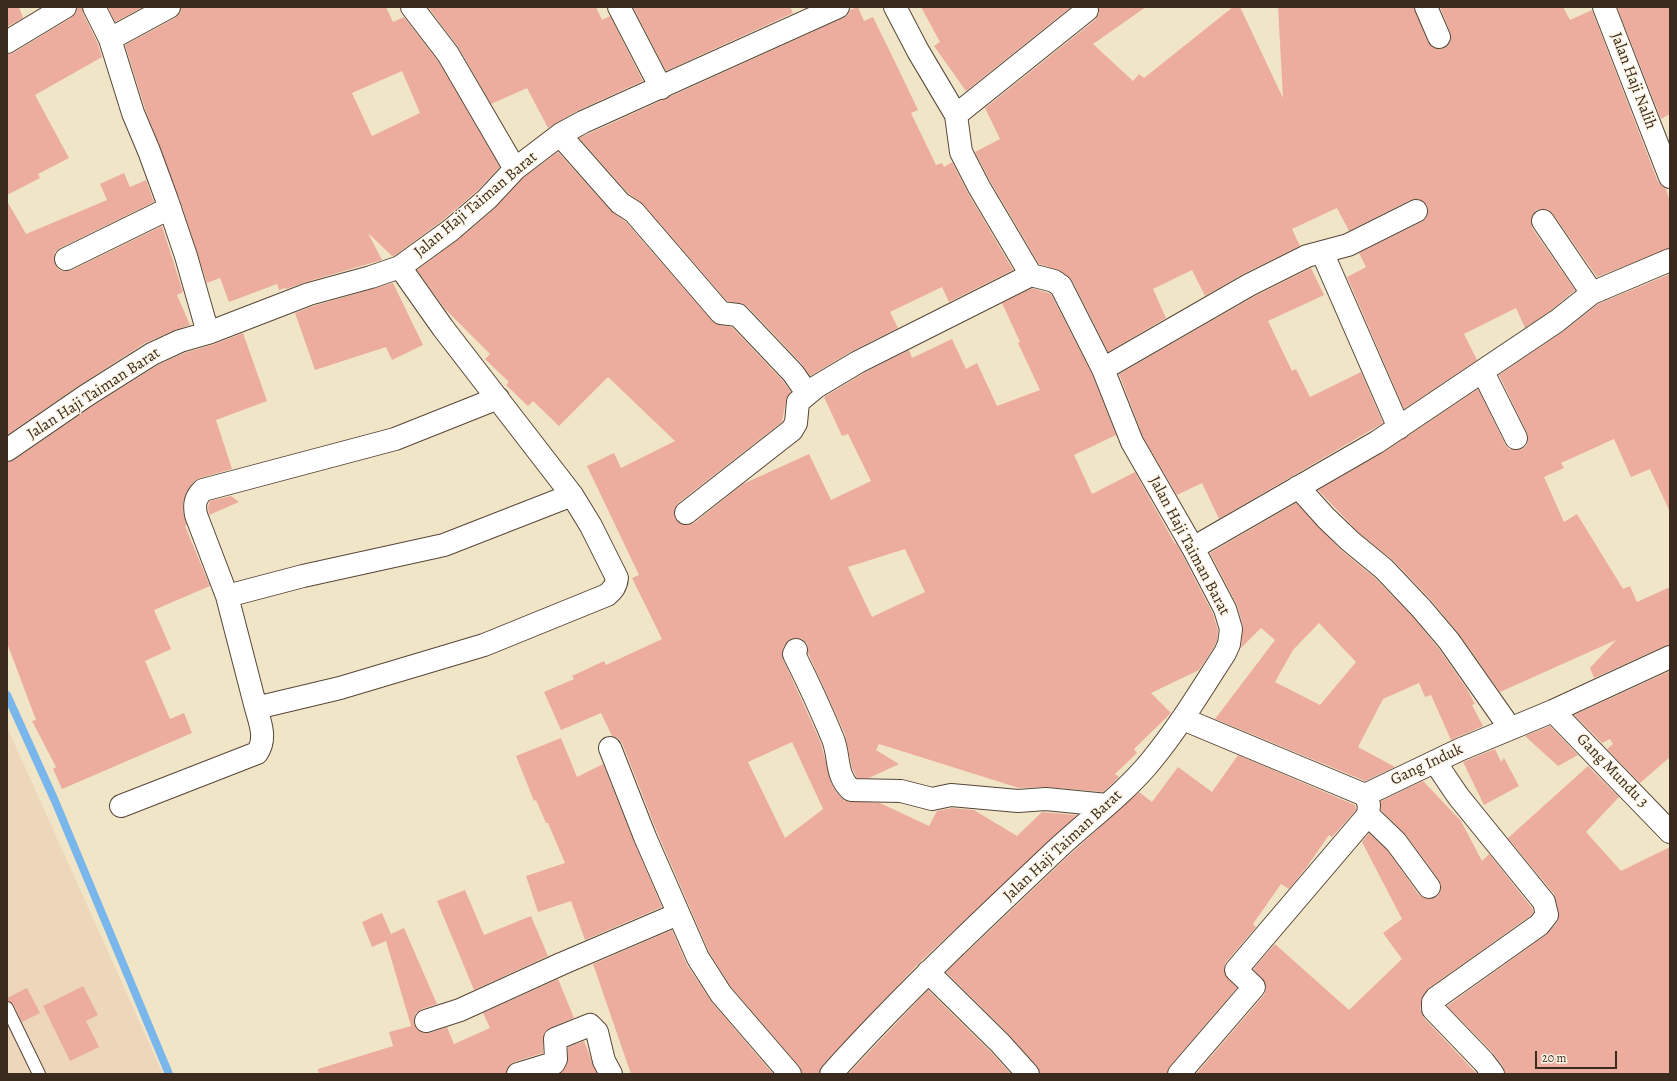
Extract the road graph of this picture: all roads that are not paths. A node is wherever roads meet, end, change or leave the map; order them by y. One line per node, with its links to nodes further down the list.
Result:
1 (65, 7): 14 (street)
2 (94, 7): 13 (street)
3 (169, 7): 13 (street)
4 (412, 7): 18 (street)
5 (619, 7): 15 (street)
6 (838, 7): 11 (street, Jalan Haji Taiman Barat)
7 (895, 7): 16 (street)
8 (1426, 7): 12 (street)
9 (1604, 7): 19 (street, Jalan Haji Nalih)
10 (1087, 10): 16 (street)
11 (811, 13): 15 (street, Jalan Haji Taiman Barat)
12 (1439, 37)
13 (110, 39): 20 (street)
14 (7, 42)
15 (661, 88): 17 (street, Jalan Haji Taiman Barat)
16 (956, 115): 27 (street)
17 (560, 135): 18 (street, Jalan Haji Taiman Barat); 32 (street)
18 (515, 169): 26 (street, Jalan Haji Taiman Barat)
19 (1670, 177)
20 (170, 208): 24 (street); 29 (street)
21 (1416, 211): 23 (street)
22 (1544, 221): 28 (street)
23 (1322, 252): 30 (street); 34 (street)
24 (66, 259)
25 (1670, 260): 28 (street)
26 (400, 267): 29 (street, Jalan Haji Taiman Barat); 33 (street)
27 (1031, 275): 30 (street, Jalan Haji Taiman Barat); 32 (street)
28 (1592, 293): 31 (street)
29 (208, 333): 36 (street, Jalan Haji Taiman Barat)
30 (1103, 369): 40 (street, Jalan Haji Taiman Barat)
31 (1483, 372): 34 (street); 35 (street)
32 (807, 393): 39 (street)
33 (498, 398): 38 (street); 41 (street)
34 (1399, 428): 37 (street)
35 (1516, 438)
36 (9, 443)
37 (1298, 487): 40 (street); 47 (street)
38 (572, 495): 41 (street); 44 (street)
39 (686, 513)
40 (1193, 548): 46 (street, Jalan Haji Taiman Barat)
41 (228, 596): 44 (street)
42 (796, 650): 50 (street)
43 (1670, 658): 45 (street, Gang Induk)
44 (256, 708): 52 (street)
45 (1553, 711): 47 (street, Gang Induk); 53 (street, Gang Mundu 3)
46 (1184, 719): 50 (street, Jalan Haji Taiman Barat); 51 (street)
47 (1510, 728): 49 (street, Gang Induk)
48 (610, 748): 55 (street)
49 (1435, 762): 51 (street, Gang Induk); 59 (street)
50 (1106, 805): 56 (street, Jalan Haji Taiman Barat)
51 (1367, 805): 54 (street); 66 (street)
52 (121, 806)
53 (1670, 832)
54 (1429, 887)
55 (678, 914): 58 (street); 63 (street)
56 (928, 972): 64 (street, Jalan Haji Taiman Barat); 65 (street)
57 (7, 1008): 60 (lane)
58 (426, 1021)
59 (1484, 1070)
60 (39, 1074)
61 (518, 1074): 62 (street)
62 (610, 1074)
63 (790, 1074)
64 (831, 1074)
65 (1028, 1074)
66 (1179, 1074)

